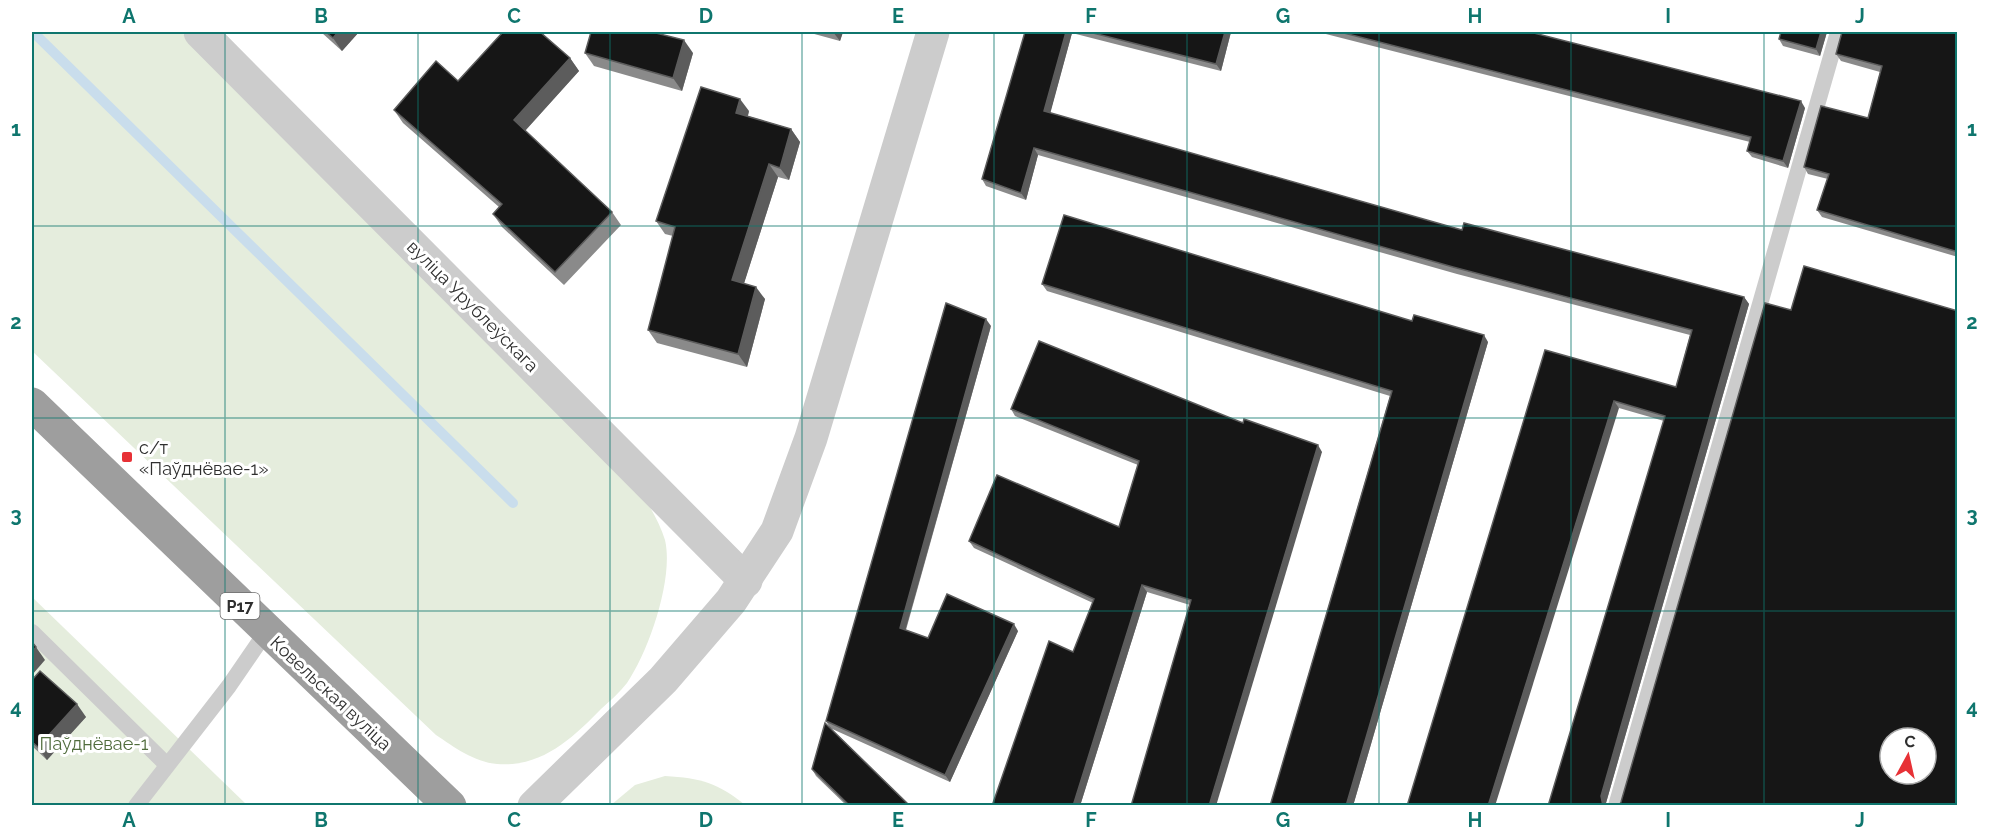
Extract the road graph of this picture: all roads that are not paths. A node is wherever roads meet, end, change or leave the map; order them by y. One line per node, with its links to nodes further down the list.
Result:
1 (200, 32): 5 (street, вуліца Урублеўскага)
2 (933, 32): 5 (street)
3 (1838, 32): 12 (lane)
4 (32, 404): 7 (highway, Ковельская вуліца / Р17)
5 (746, 581): 11 (street)
6 (32, 632): 8 (lane)
7 (266, 632): 8 (lane); 10 (highway, Ковельская вуліца / Р17)
8 (167, 765): 9 (lane)
9 (136, 806)
10 (450, 806)
11 (534, 806)
12 (1616, 806)

